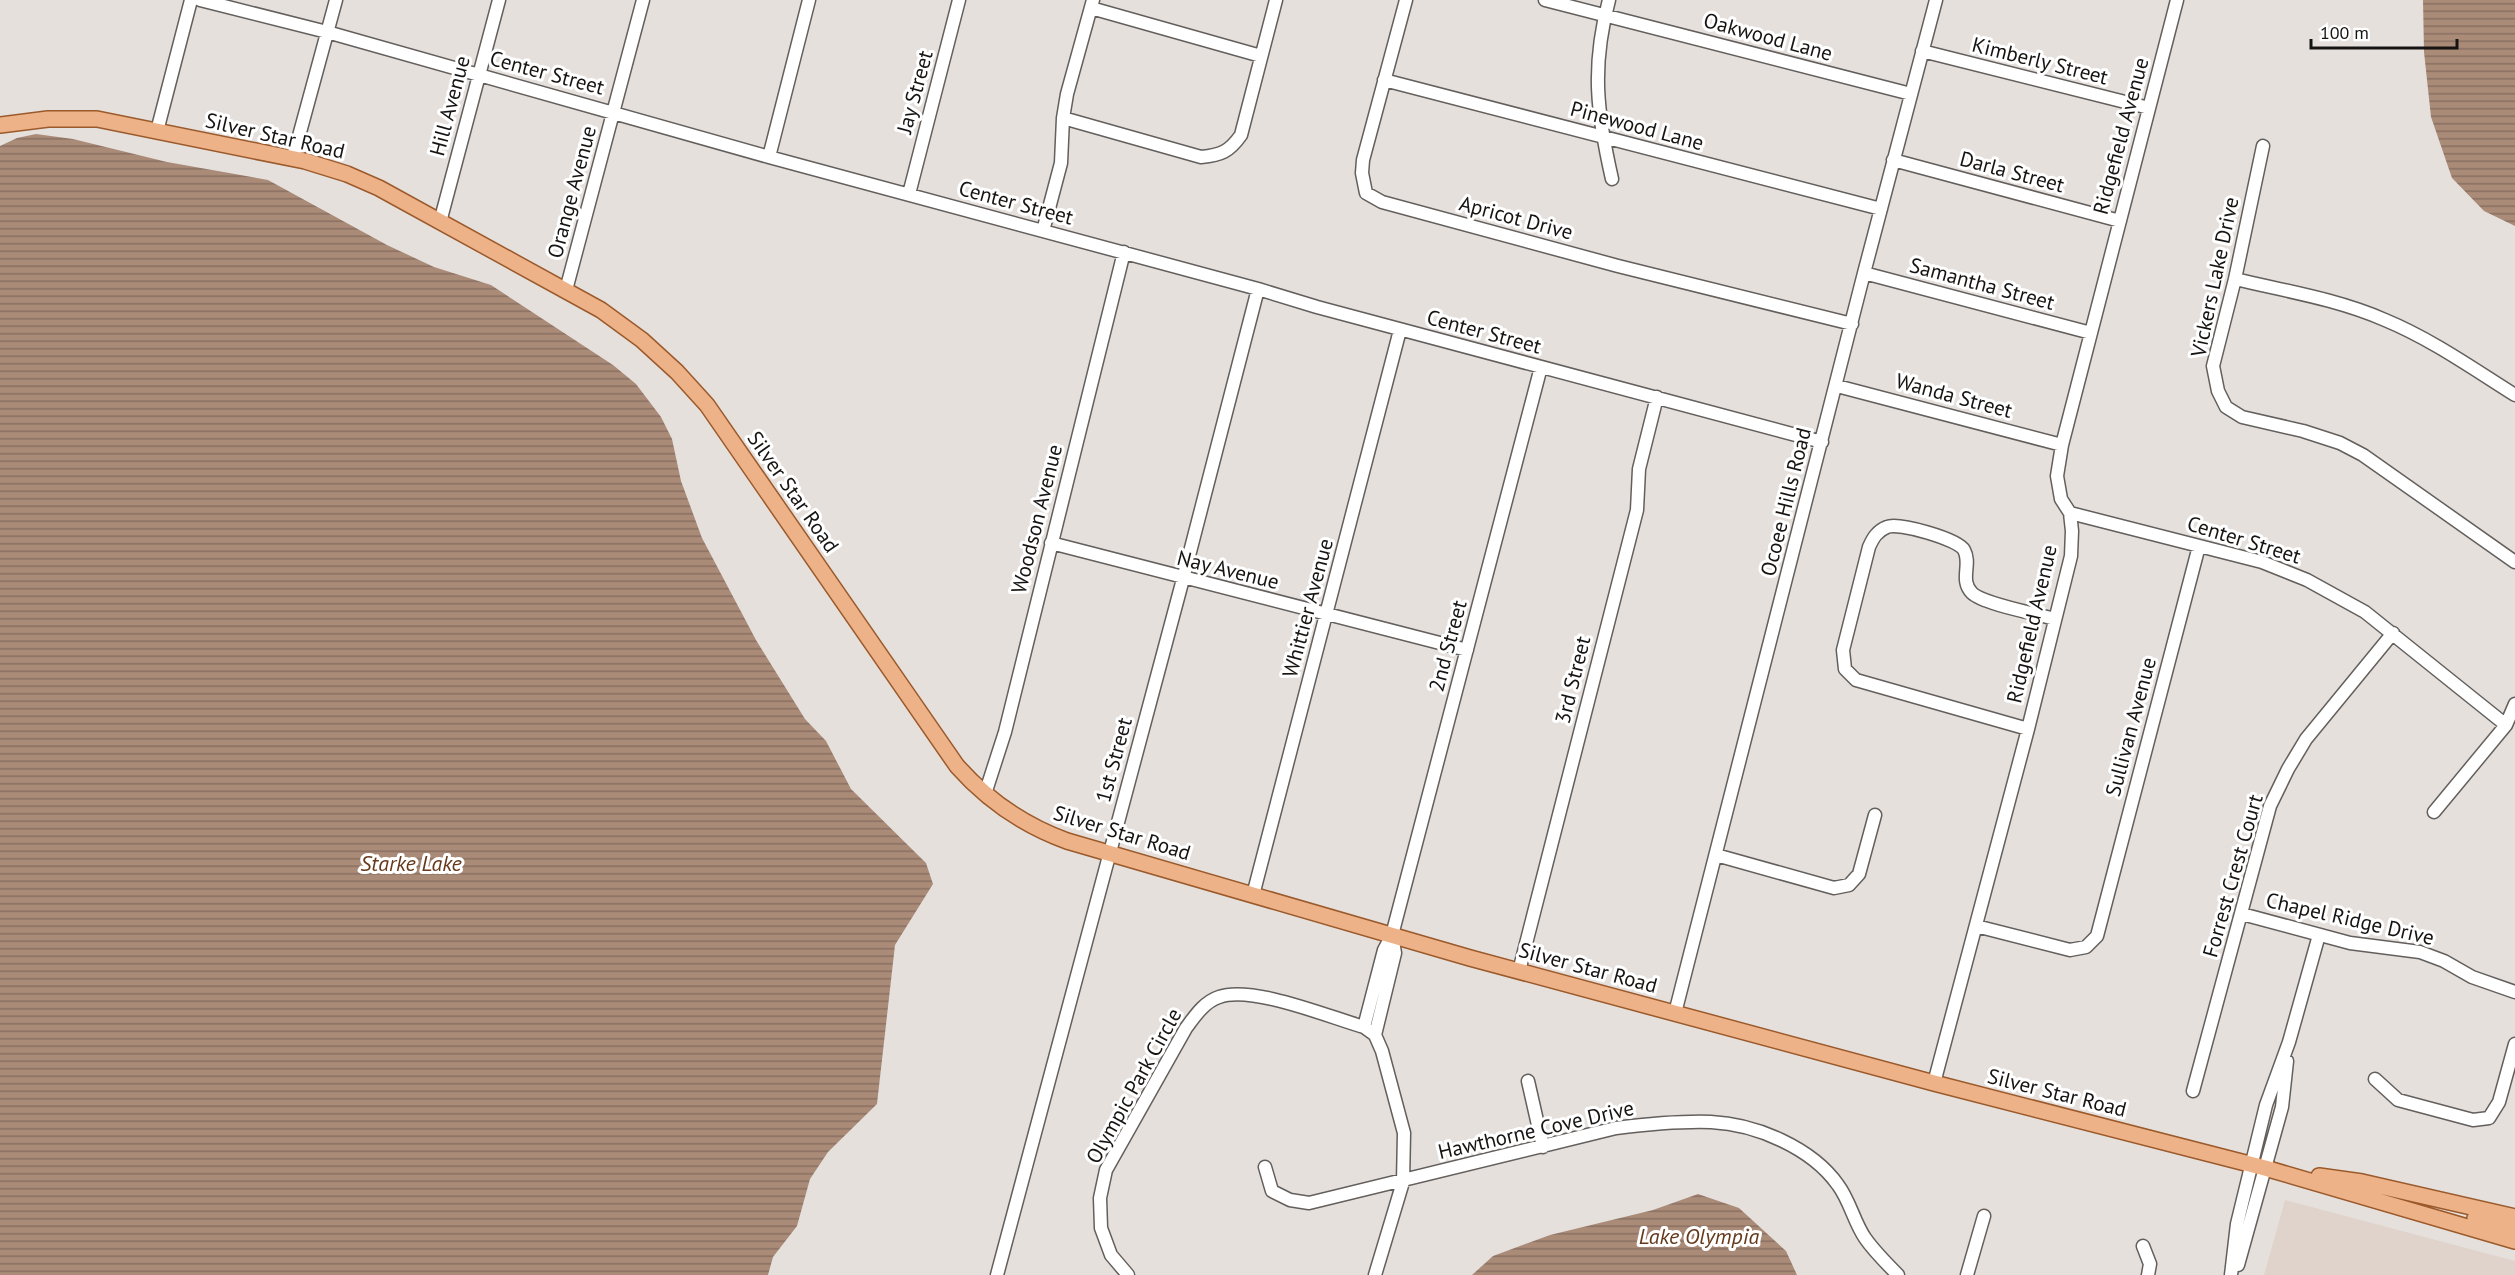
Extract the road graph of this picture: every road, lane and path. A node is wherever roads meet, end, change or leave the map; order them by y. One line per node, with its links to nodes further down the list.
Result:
1 (191, 0): 26 (street)
2 (200, 0): 16 (street, Center Street)
3 (336, 0): 16 (street)
4 (499, 0): 19 (street, Hill Avenue)
5 (643, 0): 23 (street, Orange Avenue)
6 (809, 0): 29 (street)
7 (959, 0): 33 (street, Jay Street)
8 (1276, 0): 18 (street)
9 (1406, 0): 20 (street, Apricot Drive)
10 (1545, 0): 15 (street, Oakwood Lane)
11 (1609, 0): 15 (street)
12 (1936, 0): 17 (street, Ocoee Hills Road)
13 (2177, 0): 22 (street, Ridgefield Avenue)
14 (1092, 4): 18 (street); 24 (street)
15 (1605, 15): 21 (street, Oakwood Lane); 27 (street)
16 (327, 33): 19 (street, Center Street); 30 (street)
17 (1922, 51): 21 (street, Ocoee Hills Road); 22 (street, Kimberly Street)
18 (1261, 56): 24 (street)
19 (479, 75): 23 (street, Center Street); 36 (street, Hill Avenue)
20 (1384, 80): 27 (street, Pinewood Lane); 43 (street, Apricot Drive)
21 (1911, 94): 31 (street, Ocoee Hills Road)
22 (2149, 108): 35 (street, Ridgefield Avenue)
23 (614, 112): 29 (street, Center Street); 42 (street, Orange Avenue)
24 (1063, 118): 37 (street)
25 (0, 125): 26 (main road, Silver Star Road)
26 (157, 131): 30 (main road, Silver Star Road)
27 (1602, 138): 32 (street); 34 (street, Pinewood Lane)
28 (2263, 146): 40 (street, Vickers Lake Drive)
29 (769, 157): 33 (street, Center Street)
30 (293, 158): 36 (main road, Silver Star Road)
31 (1893, 160): 34 (street, Ocoee Hills Road); 35 (street, Darla Street)
32 (1612, 179)
33 (909, 194): 37 (street, Center Street)
34 (1881, 209): 39 (street, Ocoee Hills Road)
35 (2120, 220): 45 (street, Ridgefield Avenue)
36 (440, 222): 42 (main road, Silver Star Road)
37 (1043, 231): 38 (street, Center Street)
38 (1124, 252): 41 (street, Center Street); 53 (street, Woodson Avenue)
39 (1864, 273): 43 (street, Ocoee Hills Road); 45 (street, Samantha Street)
40 (2235, 279): 48 (street); 55 (street, Vickers Lake Drive)
41 (1258, 289): 44 (street, Center Street); 56 (street, 1st Street)
42 (566, 290): 64 (main road, Silver Star Road)
43 (1852, 324): 47 (street, Ocoee Hills Road)
44 (1400, 330): 46 (street, Center Street); 57 (street, Whittier Avenue)
45 (2091, 333): 51 (street, Ridgefield Avenue)
46 (1540, 368): 49 (street, Center Street); 60 (street, 2nd Street)
47 (1837, 386): 50 (street, Ocoee Hills Road); 51 (street, Wanda Street)
48 (2515, 395)
49 (1657, 398): 50 (street, Center Street); 74 (street, 3rd Street)
50 (1822, 442): 68 (street, Ocoee Hills Road)
51 (2062, 445): 52 (street, Ridgefield Avenue)
52 (2070, 513): 54 (street, Center Street); 58 (street, Ridgefield Avenue)
53 (1051, 543): 56 (street, Nay Avenue); 64 (street, Woodson Avenue)
54 (2199, 546): 59 (street, Center Street); 71 (street, Sullivan Avenue)
55 (2515, 562)
56 (1183, 579): 57 (street, Nay Avenue); 67 (street, 1st Street)
57 (1327, 614): 60 (street, Nay Avenue); 69 (street, Whittier Avenue)
58 (2055, 619): 63 (street, Ridgefield Avenue); 63 (street)
59 (2393, 633): 62 (street, Center Street); 70 (street, Forrest Crest Court)
60 (1467, 650): 72 (street, 2nd Street)
61 (2515, 704): 62 (street)
62 (2506, 725): 65 (street)
63 (2028, 729): 71 (street, Ridgefield Avenue)
64 (985, 794): 67 (main road, Silver Star Road)
65 (2434, 812)
66 (1875, 815): 68 (street)
67 (1110, 853): 69 (main road, Silver Star Road); 94 (street, 1st Street)
68 (1716, 855): 76 (street, Ocoee Hills Road)
69 (1253, 895): 72 (main road, Silver Star Road)
70 (2241, 914): 73 (street, Chapel Ridge Drive); 83 (street, Forrest Crest Court)
71 (1976, 926): 82 (street, Ridgefield Avenue)
72 (1392, 935): 74 (main road, Silver Star Road); 77 (street); 78 (street)
73 (2319, 935): 75 (street, Chapel Ridge Drive); 86 (street)
74 (1519, 971): 76 (main road, Silver Star Road)
75 (2515, 992)
76 (1675, 1014): 82 (main road, Silver Star Road)
77 (1364, 1027): 78 (street, Olympic Park Circle); 95 (street, Olympic Park Circle)
78 (1374, 1035): 87 (street, Olympic Park Circle)
79 (2515, 1044): 80 (street)
80 (2375, 1079)
81 (1528, 1081): 84 (street)
82 (1934, 1083): 86 (main road, Silver Star Road)
83 (2193, 1091)
84 (1543, 1147): 87 (street, Hawthorne Cove Drive); 97 (street, Hawthorne Cove Drive)
85 (1264, 1167): 87 (street, Hawthorne Cove Drive)
86 (2258, 1167): 88 (main road, Silver Star Road); 90 (main road, Silver Star Road); 100 (street)
87 (1403, 1182): 96 (street, Olympic Park Circle)
88 (2413, 1211): 91 (main road); 92 (main road, Silver Star Road)
89 (1984, 1216): 98 (street)
90 (2515, 1217)
91 (2515, 1229)
92 (2515, 1241)
93 (2142, 1246): 99 (street)
94 (997, 1275)
95 (1128, 1275)
96 (1375, 1275)
97 (1898, 1275)
98 (1967, 1275)
99 (2148, 1275)
100 (2233, 1275)

